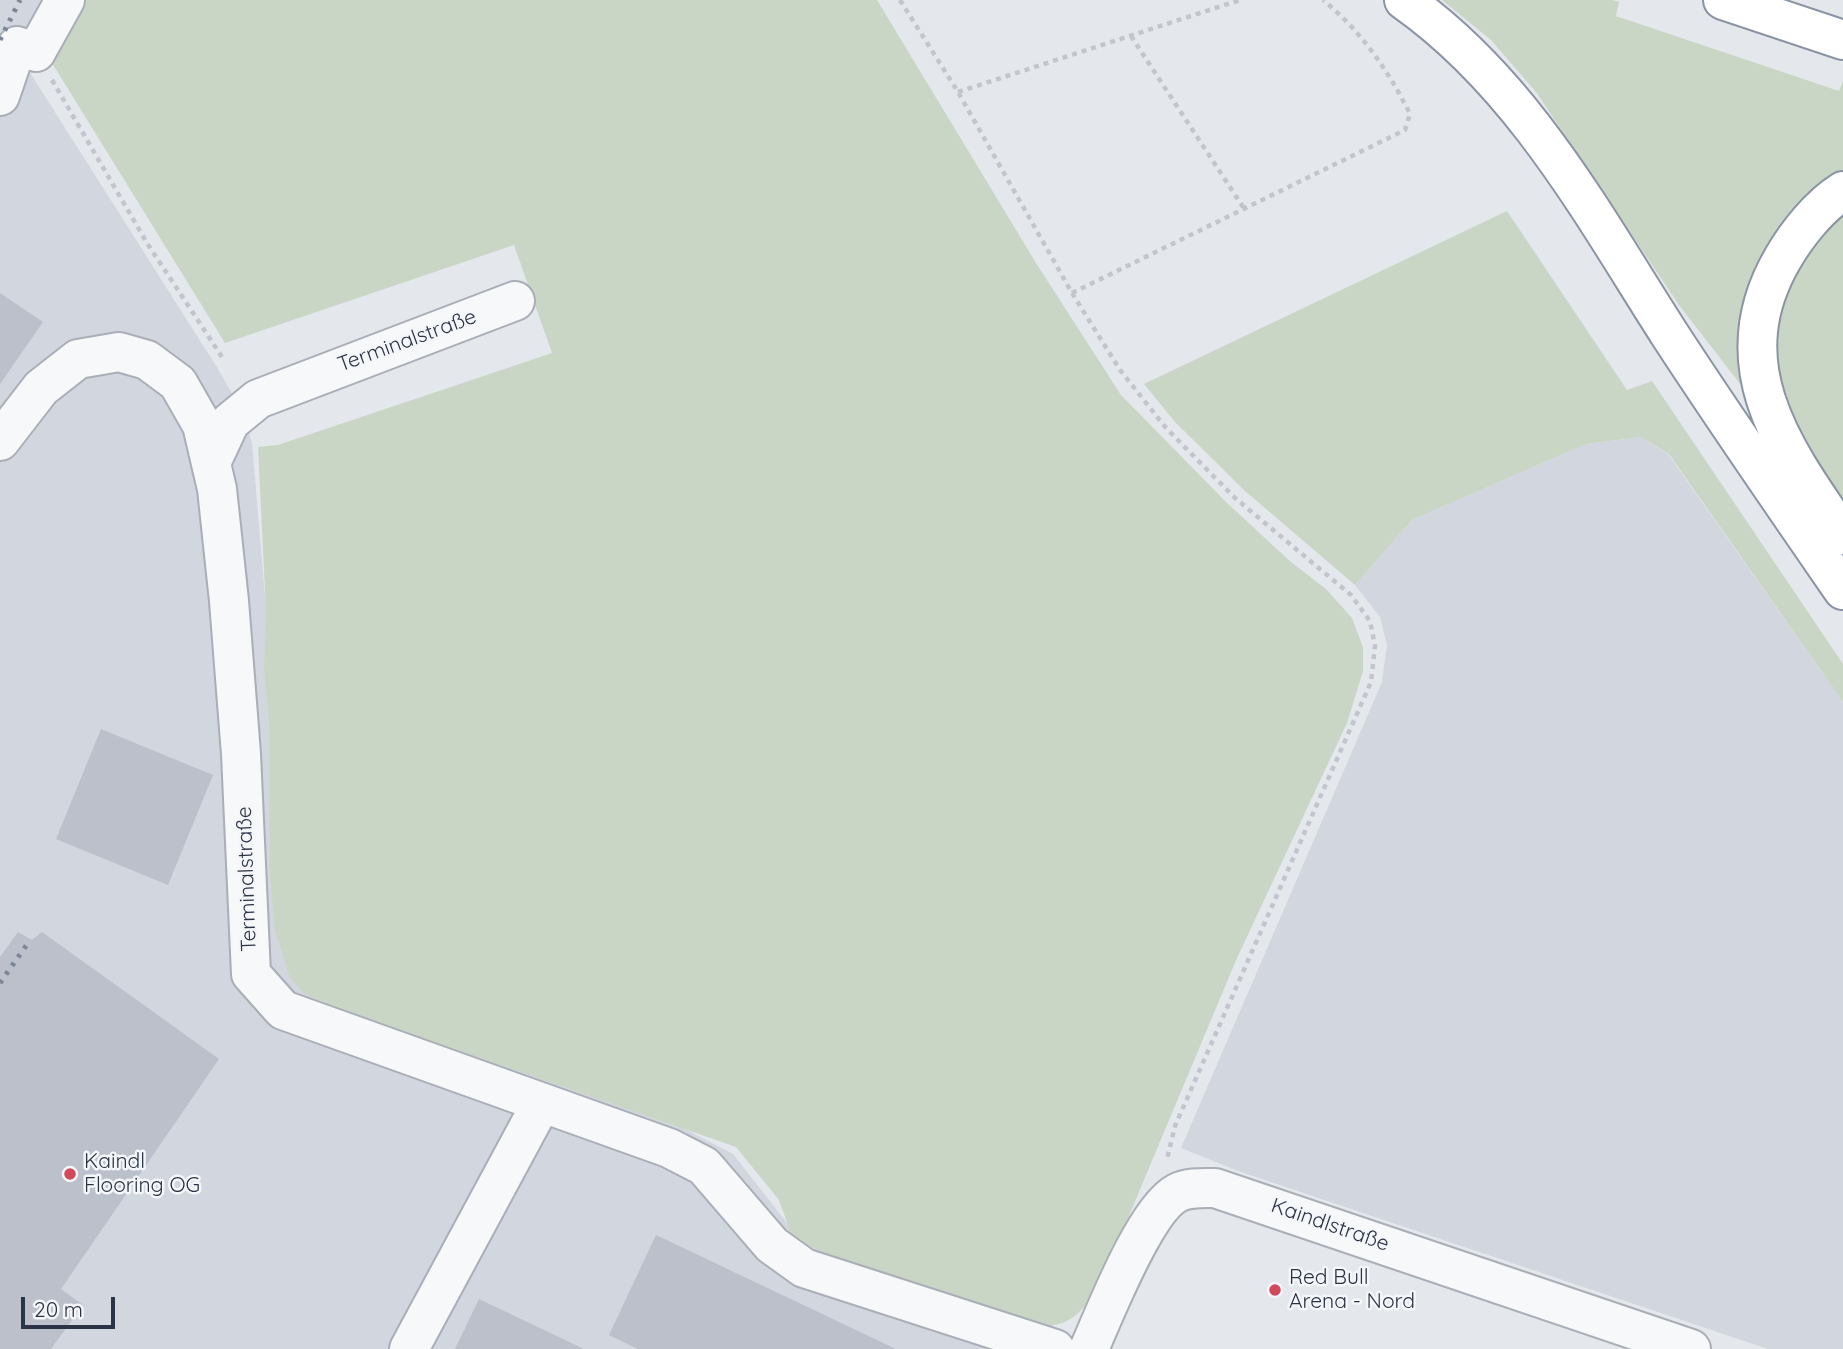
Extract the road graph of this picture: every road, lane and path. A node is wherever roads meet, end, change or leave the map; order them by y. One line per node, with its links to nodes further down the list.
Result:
1 (65, 0): 9 (street)
2 (900, 0): 10 (path)
3 (1240, 0): 7 (path)
4 (1323, 0): 13 (path)
5 (1404, 0): 20 (highway)
6 (1723, 0): 8 (highway)
7 (1131, 36): 10 (path); 13 (path)
8 (1843, 40)
9 (36, 52): 11 (street); 16 (path)
10 (958, 92): 14 (path)
11 (0, 96)
12 (1843, 191): 19 (highway)
13 (1243, 207): 14 (path)
14 (1072, 293): 22 (path)
15 (515, 301): 18 (street, Terminalstraße)
16 (222, 356)
17 (0, 442): 18 (street, Terminalstraße)
18 (211, 463): 21 (street, Terminalstraße)
19 (1843, 535)
20 (1843, 590)
21 (541, 1104): 24 (street); 25 (street, Terminalstraße)
22 (1178, 1193): 23 (street, Kaindlstraße); 26 (street)
23 (1640, 1341): 27 (street, Kaindlstraße)
24 (409, 1349)
25 (1055, 1349)
26 (1089, 1349)
27 (1691, 1349)

